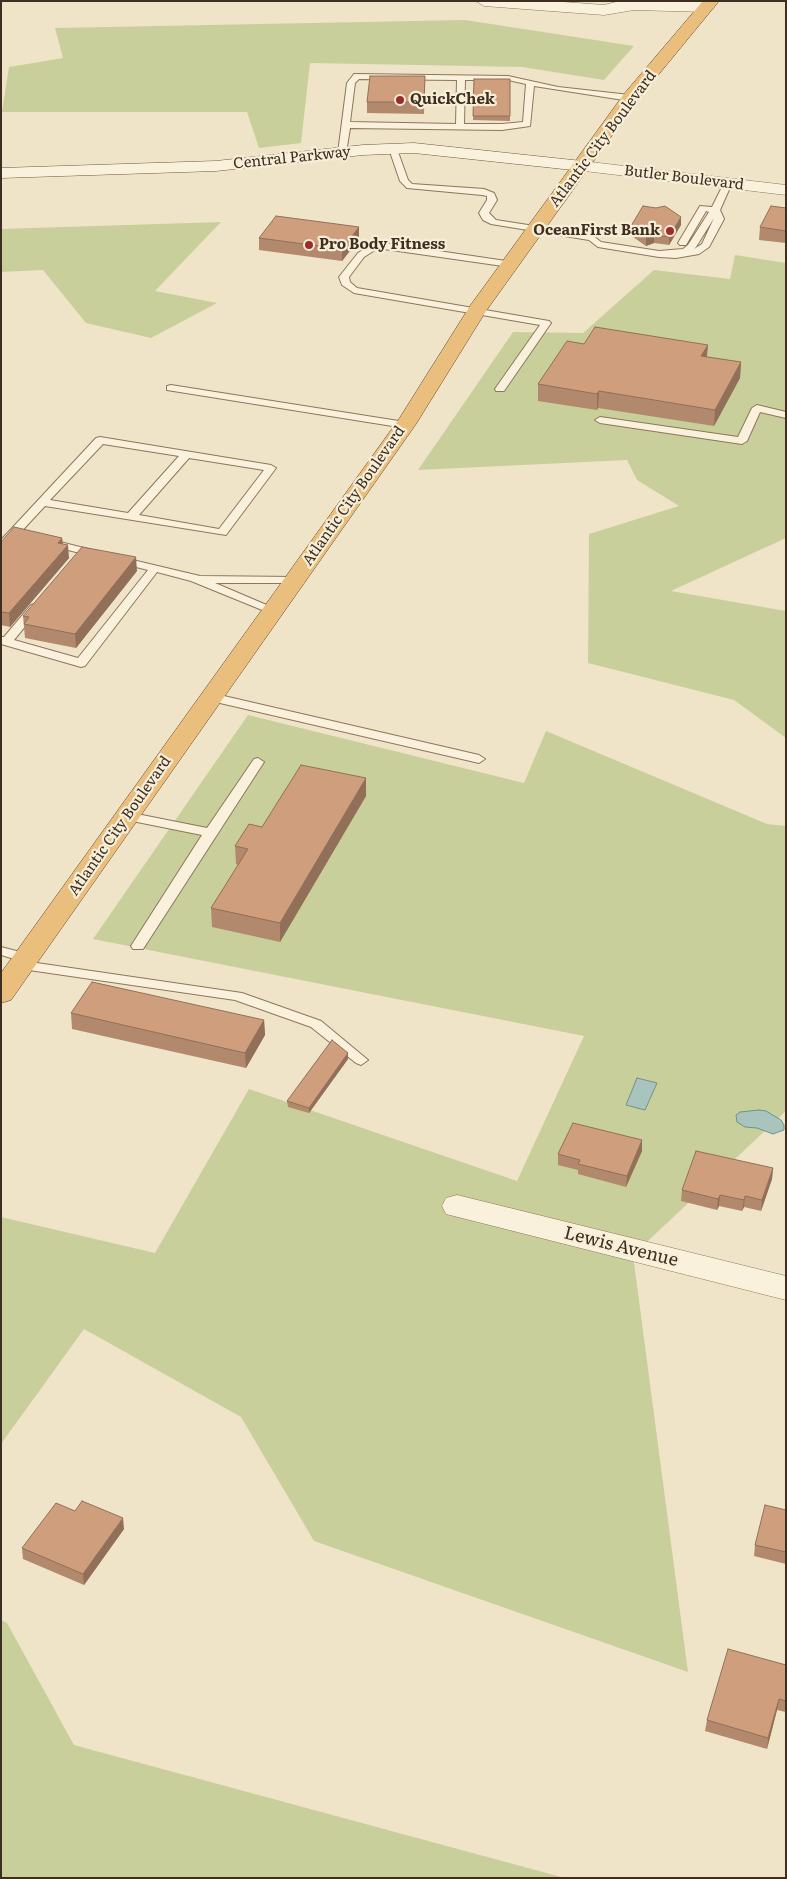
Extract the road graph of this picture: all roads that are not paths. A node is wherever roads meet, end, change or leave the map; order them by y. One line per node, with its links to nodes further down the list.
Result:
1 (484, 1): 2 (street)
2 (631, 3): 3 (street)
3 (709, 4): 6 (highway, Atlantic City Boulevard)
4 (461, 78): 5 (lane); 7 (lane); 8 (lane)
5 (530, 83): 6 (lane); 8 (lane)
6 (630, 98): 11 (highway, Atlantic City Boulevard)
7 (345, 125): 8 (lane); 10 (lane)
8 (460, 126)
9 (393, 149): 10 (street, Central Parkway); 11 (street, Central Parkway); 16 (lane)
10 (342, 153): 12 (street, Central Parkway)
11 (582, 166): 13 (street, Butler Boulevard); 16 (highway, Atlantic City Boulevard)
12 (1, 173)
13 (728, 183): 14 (street, Butler Boulevard); 15 (lane)
14 (786, 190)
15 (715, 210): 17 (lane); 17 (lane)
16 (536, 229): 17 (lane); 18 (highway, Atlantic City Boulevard)
17 (659, 254)
18 (510, 264): 19 (highway, Atlantic City Boulevard); 19 (lane)
19 (477, 310): 21 (lane); 24 (highway, Atlantic City Boulevard)
20 (171, 388): 24 (lane)
21 (500, 389)
22 (786, 414): 23 (lane)
23 (600, 420)
24 (405, 425): 32 (highway, Atlantic City Boulevard)
25 (187, 454): 26 (lane); 27 (lane); 27 (lane)
26 (43, 502): 27 (lane); 28 (lane)
27 (131, 517)
28 (13, 534): 29 (lane); 30 (lane)
29 (1, 547)
30 (155, 568): 31 (lane); 35 (lane)
31 (195, 578): 32 (lane); 34 (lane)
32 (294, 580): 34 (highway, Atlantic City Boulevard)
33 (45, 596): 35 (lane)
34 (272, 612): 36 (highway, Atlantic City Boulevard)
35 (4, 641)
36 (211, 697): 37 (lane); 39 (highway, Atlantic City Boulevard)
37 (479, 759)
38 (258, 762): 40 (lane)
39 (127, 816): 40 (lane); 43 (highway, Atlantic City Boulevard)
40 (210, 833): 41 (lane)
41 (138, 946)
42 (1, 952): 43 (lane)
43 (25, 961): 44 (highway, Atlantic City Boulevard); 45 (lane)
44 (1, 994)
45 (361, 1060)
46 (457, 1206): 47 (street, Lewis Avenue)
47 (786, 1288)

